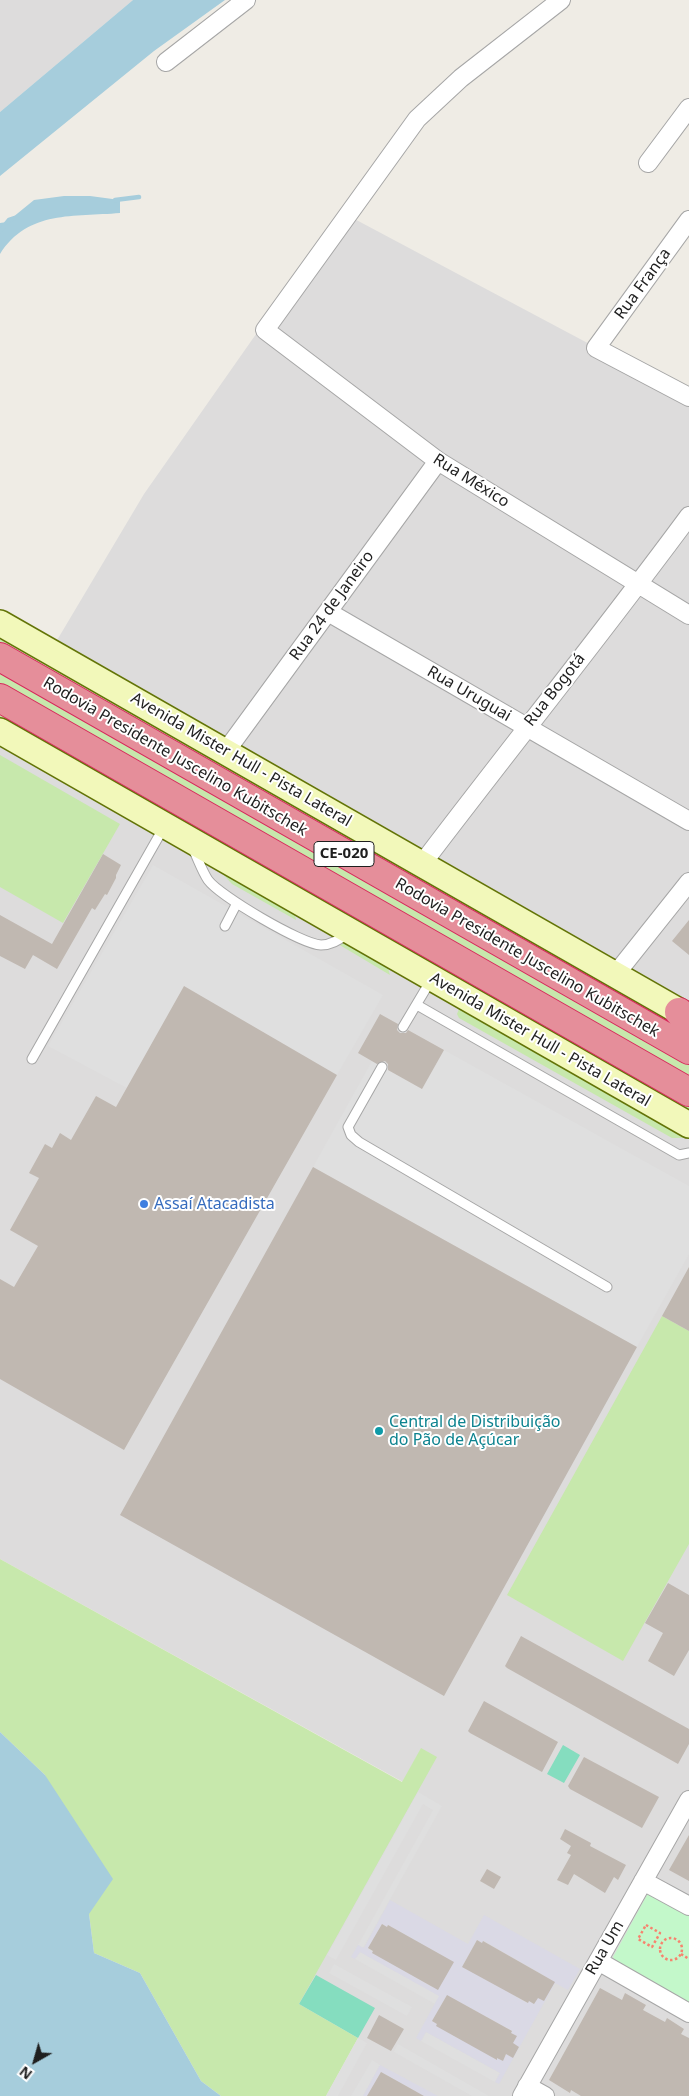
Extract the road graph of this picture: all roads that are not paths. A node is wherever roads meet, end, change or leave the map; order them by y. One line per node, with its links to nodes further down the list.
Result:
1 (246, 0): 3 (street)
2 (561, 0): 8 (street, Rua México)
3 (166, 62)
4 (689, 108): 5 (street)
5 (648, 164)
6 (689, 220): 7 (street, Rua França)
7 (689, 397)
8 (438, 461): 10 (street, Rua México); 11 (street, Rua 24 de Janeiro)
9 (689, 516): 10 (street, Rua Bogotá)
10 (638, 585): 12 (street, Rua México); 16 (street, Rua Bogotá)
11 (328, 612): 16 (street, Rua Uruguai); 18 (street, Rua 24 de Janeiro)
12 (689, 615)
13 (0, 623): 18 (main road, Avenida Mister Hull - Pista Lateral)
14 (0, 657): 32 (highway, Rodovia Presidente Juscelino Kubitschek / CE-020)
15 (0, 698): 35 (highway, CE-020)
16 (526, 727): 19 (street, Rua Uruguai); 22 (street, Rua Bogotá)
17 (0, 731): 20 (main road, Avenida Mister Hull - Pista Lateral)
18 (226, 752): 22 (main road, Avenida Mister Hull - Pista Lateral)
19 (689, 821)
20 (165, 825): 21 (main road, Avenida Mister Hull - Pista Lateral); 33 (lane)
21 (187, 837): 24 (lane); 26 (main road, Avenida Mister Hull - Pista Lateral)
22 (422, 864): 27 (main road, Avenida Mister Hull - Pista Lateral)
23 (689, 882): 27 (street)
24 (237, 903): 25 (lane); 26 (lane)
25 (225, 926)
26 (350, 931): 28 (main road, Avenida Mister Hull - Pista Lateral)
27 (615, 975): 30 (main road, Avenida Mister Hull - Pista Lateral)
28 (432, 978): 29 (lane); 36 (main road, Avenida Mister Hull - Pista Lateral)
29 (417, 1004): 31 (lane); 37 (lane)
30 (686, 1017)
31 (404, 1027)
32 (689, 1050)
33 (32, 1059)
34 (382, 1067): 38 (lane)
35 (689, 1092)
36 (689, 1125)
37 (689, 1153)
38 (607, 1286)
39 (689, 1800): 40 (street, Rua Um)
40 (643, 1881): 41 (street); 42 (street, Rua Um)
41 (689, 1906)
42 (598, 1962): 43 (street); 44 (street, Rua Um)
43 (689, 2012)
44 (524, 2091): 45 (street)
45 (545, 2096)

